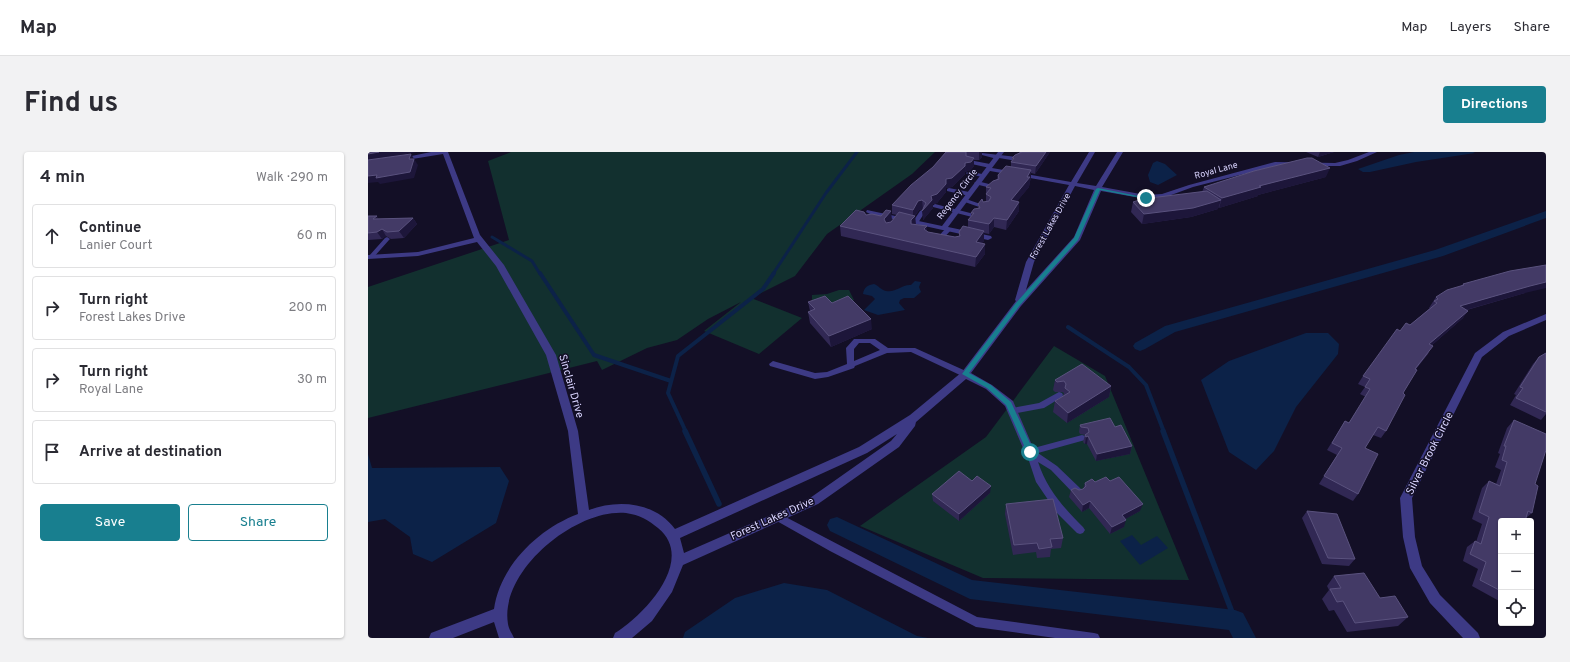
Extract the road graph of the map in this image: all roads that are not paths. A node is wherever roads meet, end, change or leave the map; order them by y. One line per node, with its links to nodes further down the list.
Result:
1 (443, 152): 7 (street); 27 (street, Sinclair Drive)
2 (1092, 152): 13 (street, Forest Lakes Drive)
3 (1120, 152): 17 (street, Forest Lakes Drive)
4 (1374, 152): 17 (street, Royal Lane)
5 (984, 154): 6 (lane)
6 (998, 156): 8 (lane); 10 (street, Regency Circle)
7 (395, 159)
8 (1015, 161)
9 (969, 162): 10 (lane)
10 (989, 167): 12 (street, Regency Circle); 13 (street, Royal Lane)
11 (968, 173): 12 (lane)
12 (983, 175): 15 (street, Regency Circle)
13 (1073, 184): 17 (street, Royal Lane); 33 (street, Forest Lakes Drive)
14 (951, 188): 15 (lane)
15 (973, 188): 16 (lane); 18 (street, Regency Circle)
16 (993, 189)
17 (1098, 189): 33 (street, Forest Lakes Drive)
18 (964, 200): 20 (lane); 21 (street, Regency Circle)
19 (935, 206): 21 (lane)
20 (985, 209)
21 (956, 211): 24 (lane); 26 (street, Regency Circle)
22 (922, 212): 25 (lane)
23 (873, 215): 25 (street)
24 (976, 216)
25 (918, 225): 26 (street)
26 (948, 230): 28 (lane); 29 (street); 31 (lane)
27 (477, 238): 32 (street); 45 (street, Sinclair Drive)
28 (929, 238)
29 (988, 238)
30 (387, 239): 32 (lane)
31 (944, 241)
32 (370, 257)
33 (1018, 304): 38 (street, Forest Lakes Drive)
34 (1546, 317): 55 (street, Silver Brook Circle)
35 (886, 351): 37 (lane); 37 (lane); 38 (lane)
36 (773, 364): 37 (lane)
37 (851, 366)
38 (965, 374): 40 (street); 41 (street, Forest Lakes Drive)
39 (1059, 395): 40 (lane)
40 (1012, 411): 43 (street)
41 (914, 418): 46 (street, Forest Lakes Drive); 48 (street, Forest Lakes Drive)
42 (1082, 438): 43 (lane)
43 (1030, 452): 44 (lane); 47 (lane)
44 (1078, 492)
45 (584, 516): 48 (street); 50 (street)
46 (778, 517): 49 (street, Forest Lakes Drive); 54 (lane)
47 (1080, 530)
48 (673, 535): 49 (street)
49 (678, 561): 53 (street)
50 (499, 614): 51 (street); 52 (street)
51 (436, 638)
52 (507, 638)
53 (620, 638)
54 (1094, 638)
55 (1473, 638)

